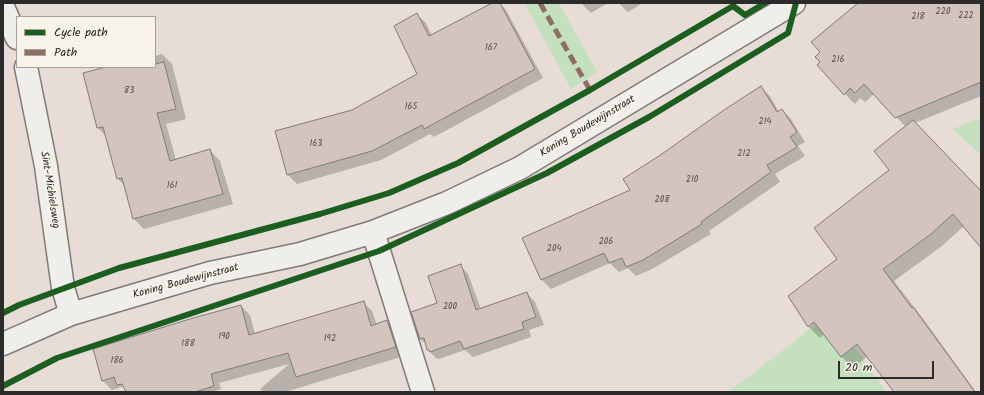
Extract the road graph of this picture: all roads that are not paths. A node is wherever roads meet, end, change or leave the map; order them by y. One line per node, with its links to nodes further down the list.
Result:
1 (794, 3): 5 (street, Koning Boudewijnstraat)
2 (3, 7): 3 (street)
3 (16, 36)
4 (26, 68): 6 (street, Sint-Michielsweg)
5 (373, 232): 6 (street, Koning Boudewijnstraat); 8 (street)
6 (71, 314): 7 (street, Koning Boudewijnstraat)
7 (3, 344)
8 (423, 392)

